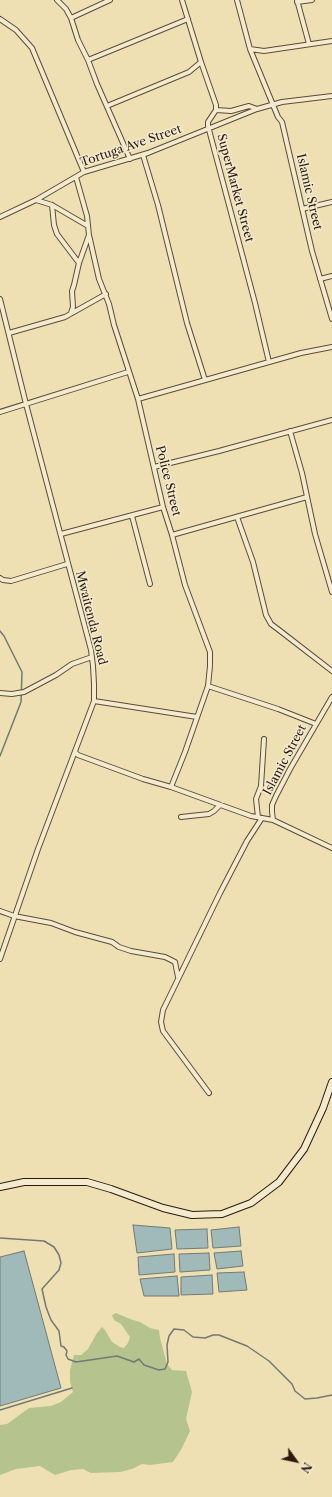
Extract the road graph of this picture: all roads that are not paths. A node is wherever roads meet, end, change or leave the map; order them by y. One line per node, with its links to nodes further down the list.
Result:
1 (57, 0): 7 (street)
2 (110, 0): 7 (street)
3 (182, 0): 9 (street)
4 (236, 0): 12 (street)
5 (312, 0): 6 (street)
6 (297, 1): 11 (street)
7 (71, 18): 13 (street)
8 (0, 19): 23 (street)
9 (188, 19): 13 (street); 14 (street)
10 (332, 41): 11 (street)
11 (308, 44): 12 (street)
12 (250, 49): 16 (street)
13 (88, 60): 17 (street)
14 (201, 62): 17 (street); 19 (street)
15 (332, 96): 16 (street, Tortuga Ave Street)
16 (274, 104): 18 (street, Tortuga Ave Street); 28 (street, Islamic Street)
17 (107, 106): 22 (street)
18 (257, 109): 19 (street); 20 (street, Tortuga Ave Street)
19 (216, 110): 20 (street, SuperMarket Street)
20 (209, 128): 21 (street, Tortuga Ave Street); 41 (street, SuperMarket Street)
21 (143, 155): 22 (street, Tortuga Ave Street); 43 (street)
22 (130, 159): 23 (street, Tortuga Ave Street)
23 (84, 172): 24 (street, Tortuga Ave Street)
24 (76, 176): 25 (street, Tortuga Ave Street); 30 (street, Police Street)
25 (36, 200): 27 (street); 29 (street, Tortuga Ave Street)
26 (332, 202): 28 (street)
27 (52, 205): 30 (street); 32 (street)
28 (302, 209): 34 (street, Islamic Street)
29 (0, 218)
30 (88, 226): 31 (street, Police Street)
31 (89, 235): 32 (street); 35 (street, Police Street)
32 (79, 263): 37 (street)
33 (332, 276): 34 (street)
34 (320, 279): 38 (street, Islamic Street)
35 (106, 294): 37 (street); 42 (street, Police Street)
36 (0, 299): 39 (street, Mwaitenda Road)
37 (70, 313): 39 (street)
38 (332, 319)
39 (9, 333): 45 (street, Mwaitenda Road)
40 (332, 347): 41 (street)
41 (269, 362): 43 (street)
42 (128, 372): 44 (street, Police Street); 45 (street)
43 (205, 380): 44 (street)
44 (138, 399): 49 (street, Police Street)
45 (26, 404): 46 (street); 54 (street, Mwaitenda Road)
46 (0, 412)
47 (332, 420): 48 (street)
48 (290, 431): 49 (street); 50 (street)
49 (154, 467): 51 (street, Police Street)
50 (307, 497): 53 (street); 59 (street)
51 (163, 507): 52 (street); 55 (street, Police Street)
52 (132, 516): 54 (street); 58 (street)
53 (237, 517): 55 (street); 61 (street)
54 (61, 534): 56 (street, Mwaitenda Road)
55 (172, 535): 62 (street, Police Street)
56 (67, 564): 57 (street); 60 (street, Mwaitenda Road)
57 (0, 578)
58 (150, 584)
59 (332, 592)
60 (92, 657): 63 (street); 65 (street, Mwaitenda Road)
61 (332, 671)
62 (208, 686): 66 (street, Police Street); 67 (street)
63 (0, 693)
64 (332, 697): 67 (street, Islamic Street)
65 (94, 701): 66 (street); 69 (street, Mwaitenda Road)
66 (197, 717): 70 (street, Police Street)
67 (316, 724): 74 (street, Islamic Street)
68 (264, 739): 73 (street)
69 (75, 752): 70 (street); 77 (street, Mwaitenda Road)
70 (171, 787): 71 (street)
71 (220, 805): 72 (street); 73 (street)
72 (181, 817)
73 (260, 818): 74 (street); 79 (street)
74 (274, 820): 75 (street)
75 (332, 848)
76 (0, 911): 77 (street)
77 (14, 916): 78 (street, Mwaitenda Road); 79 (street)
78 (0, 959)
79 (178, 977): 81 (street)
80 (332, 1082): 82 (street)
81 (210, 1093)
82 (0, 1187)

